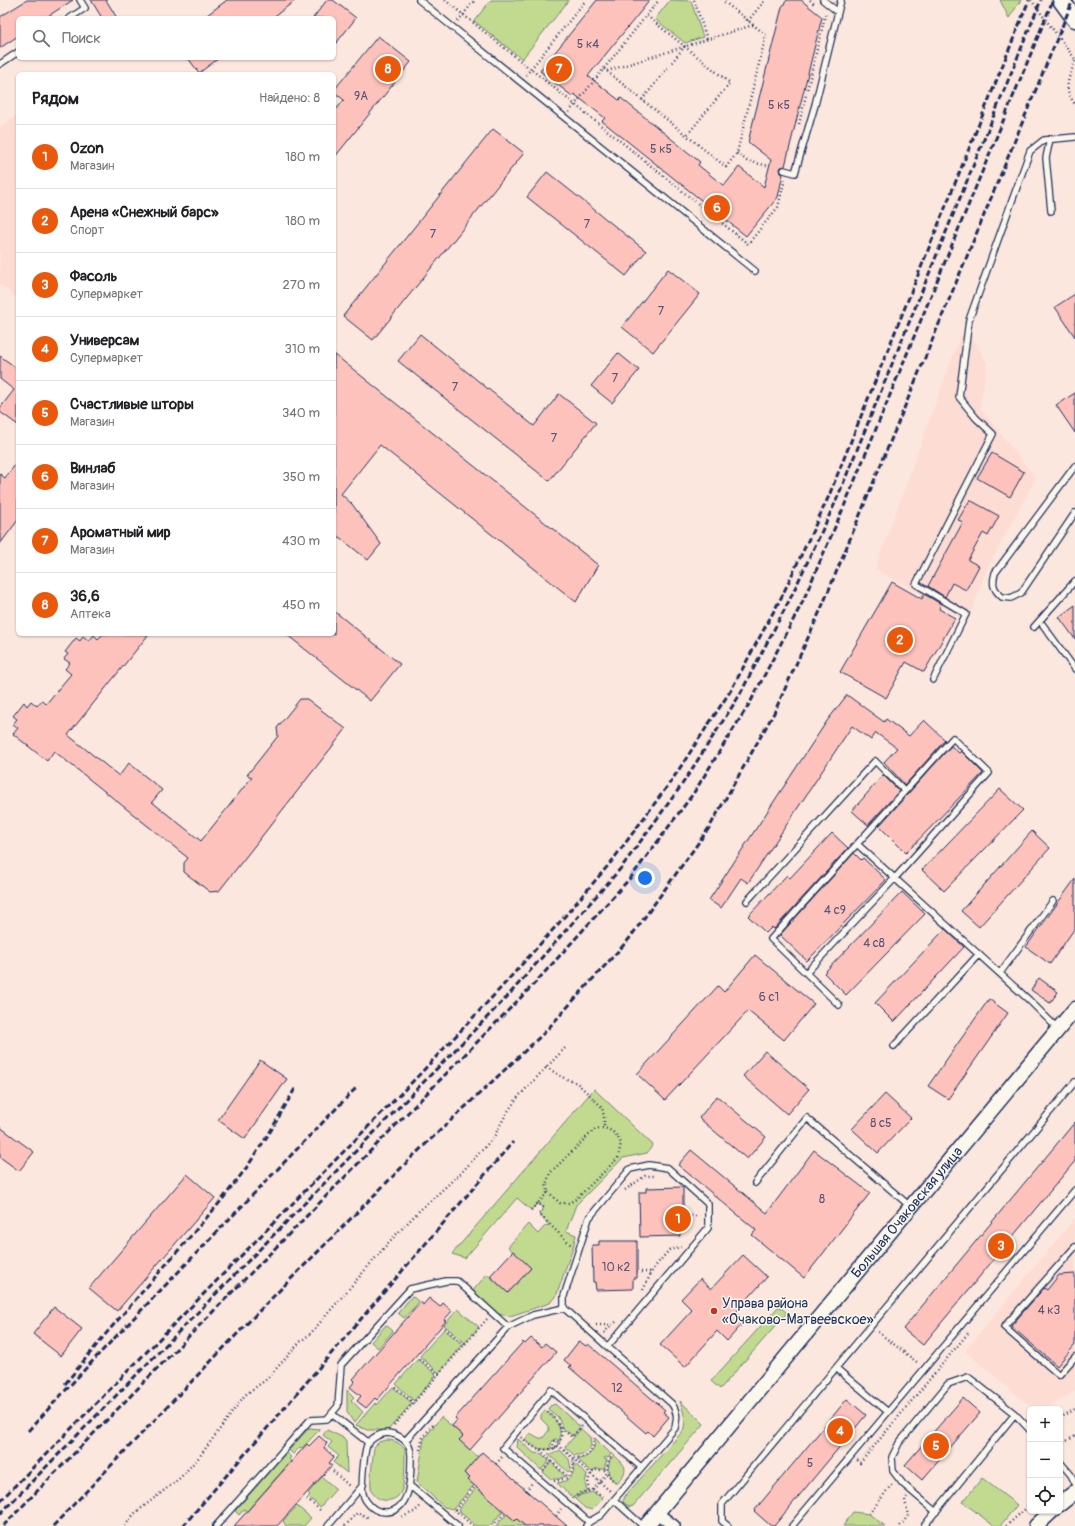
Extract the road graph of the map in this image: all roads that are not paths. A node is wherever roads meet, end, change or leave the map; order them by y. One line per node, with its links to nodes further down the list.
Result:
1 (80, 0): 7 (lane)
2 (419, 0): 15 (lane)
3 (841, 0): 6 (lane)
4 (1061, 0): 8 (main road)
5 (826, 2): 6 (lane)
6 (838, 12): 13 (lane)
7 (73, 16)
8 (1075, 19)
9 (16, 53): 10 (lane)
10 (0, 64)
11 (1075, 137): 12 (lane)
12 (1050, 139): 14 (lane); 22 (lane)
13 (786, 170)
14 (1051, 211)
15 (755, 271)
16 (1075, 466): 17 (lane)
17 (1075, 513)
18 (1075, 580): 20 (lane)
19 (1043, 625): 21 (lane)
20 (1034, 627)
21 (1075, 669)
22 (933, 680)
23 (905, 791): 24 (lane); 25 (lane); 26 (lane)
24 (857, 844): 25 (lane); 29 (lane)
25 (895, 878): 28 (lane); 29 (lane)
26 (747, 901)
27 (1053, 901): 30 (lane)
28 (978, 954): 30 (lane); 34 (lane)
29 (806, 973): 31 (lane)
30 (1000, 973): 33 (lane)
31 (839, 1005)
32 (1075, 1009): 33 (street, Большая Очаковская улица)
33 (1058, 1029): 38 (street, Большая Очаковская улица)
34 (894, 1046)
35 (1075, 1082): 44 (lane)
36 (755, 1183): 38 (lane)
37 (1075, 1190): 45 (lane)
38 (911, 1207): 60 (street, Большая Очаковская улица)
39 (1075, 1247): 43 (lane)
40 (564, 1308): 41 (lane); 42 (lane); 42 (lane)
41 (508, 1326): 46 (lane); 49 (lane)
42 (608, 1346): 52 (lane)
43 (1075, 1357)
44 (836, 1368): 45 (lane); 69 (lane)
45 (888, 1412): 70 (lane)
46 (332, 1414): 50 (lane); 63 (lane)
47 (1015, 1414): 48 (lane); 59 (lane); 59 (lane)
48 (1027, 1427)
49 (405, 1441): 50 (lane); 55 (lane)
50 (369, 1442): 54 (lane)
51 (1063, 1466): 53 (lane)
52 (641, 1467): 57 (lane); 62 (lane)
53 (1075, 1483)
54 (363, 1485): 55 (lane); 64 (lane)
55 (409, 1485): 65 (lane)
56 (1075, 1492): 58 (street)
57 (614, 1500): 62 (lane); 66 (lane)
58 (1063, 1502)
59 (936, 1512): 71 (lane)
60 (658, 1513): 67 (street, Большая Очаковская улица); 68 (street)
61 (1049, 1514): 72 (street)
62 (587, 1524)
63 (216, 1526)
64 (328, 1526)
65 (458, 1526)
66 (643, 1526)
67 (646, 1526)
68 (674, 1526)
69 (728, 1526)
70 (792, 1526)
71 (924, 1526)
72 (1036, 1526)

